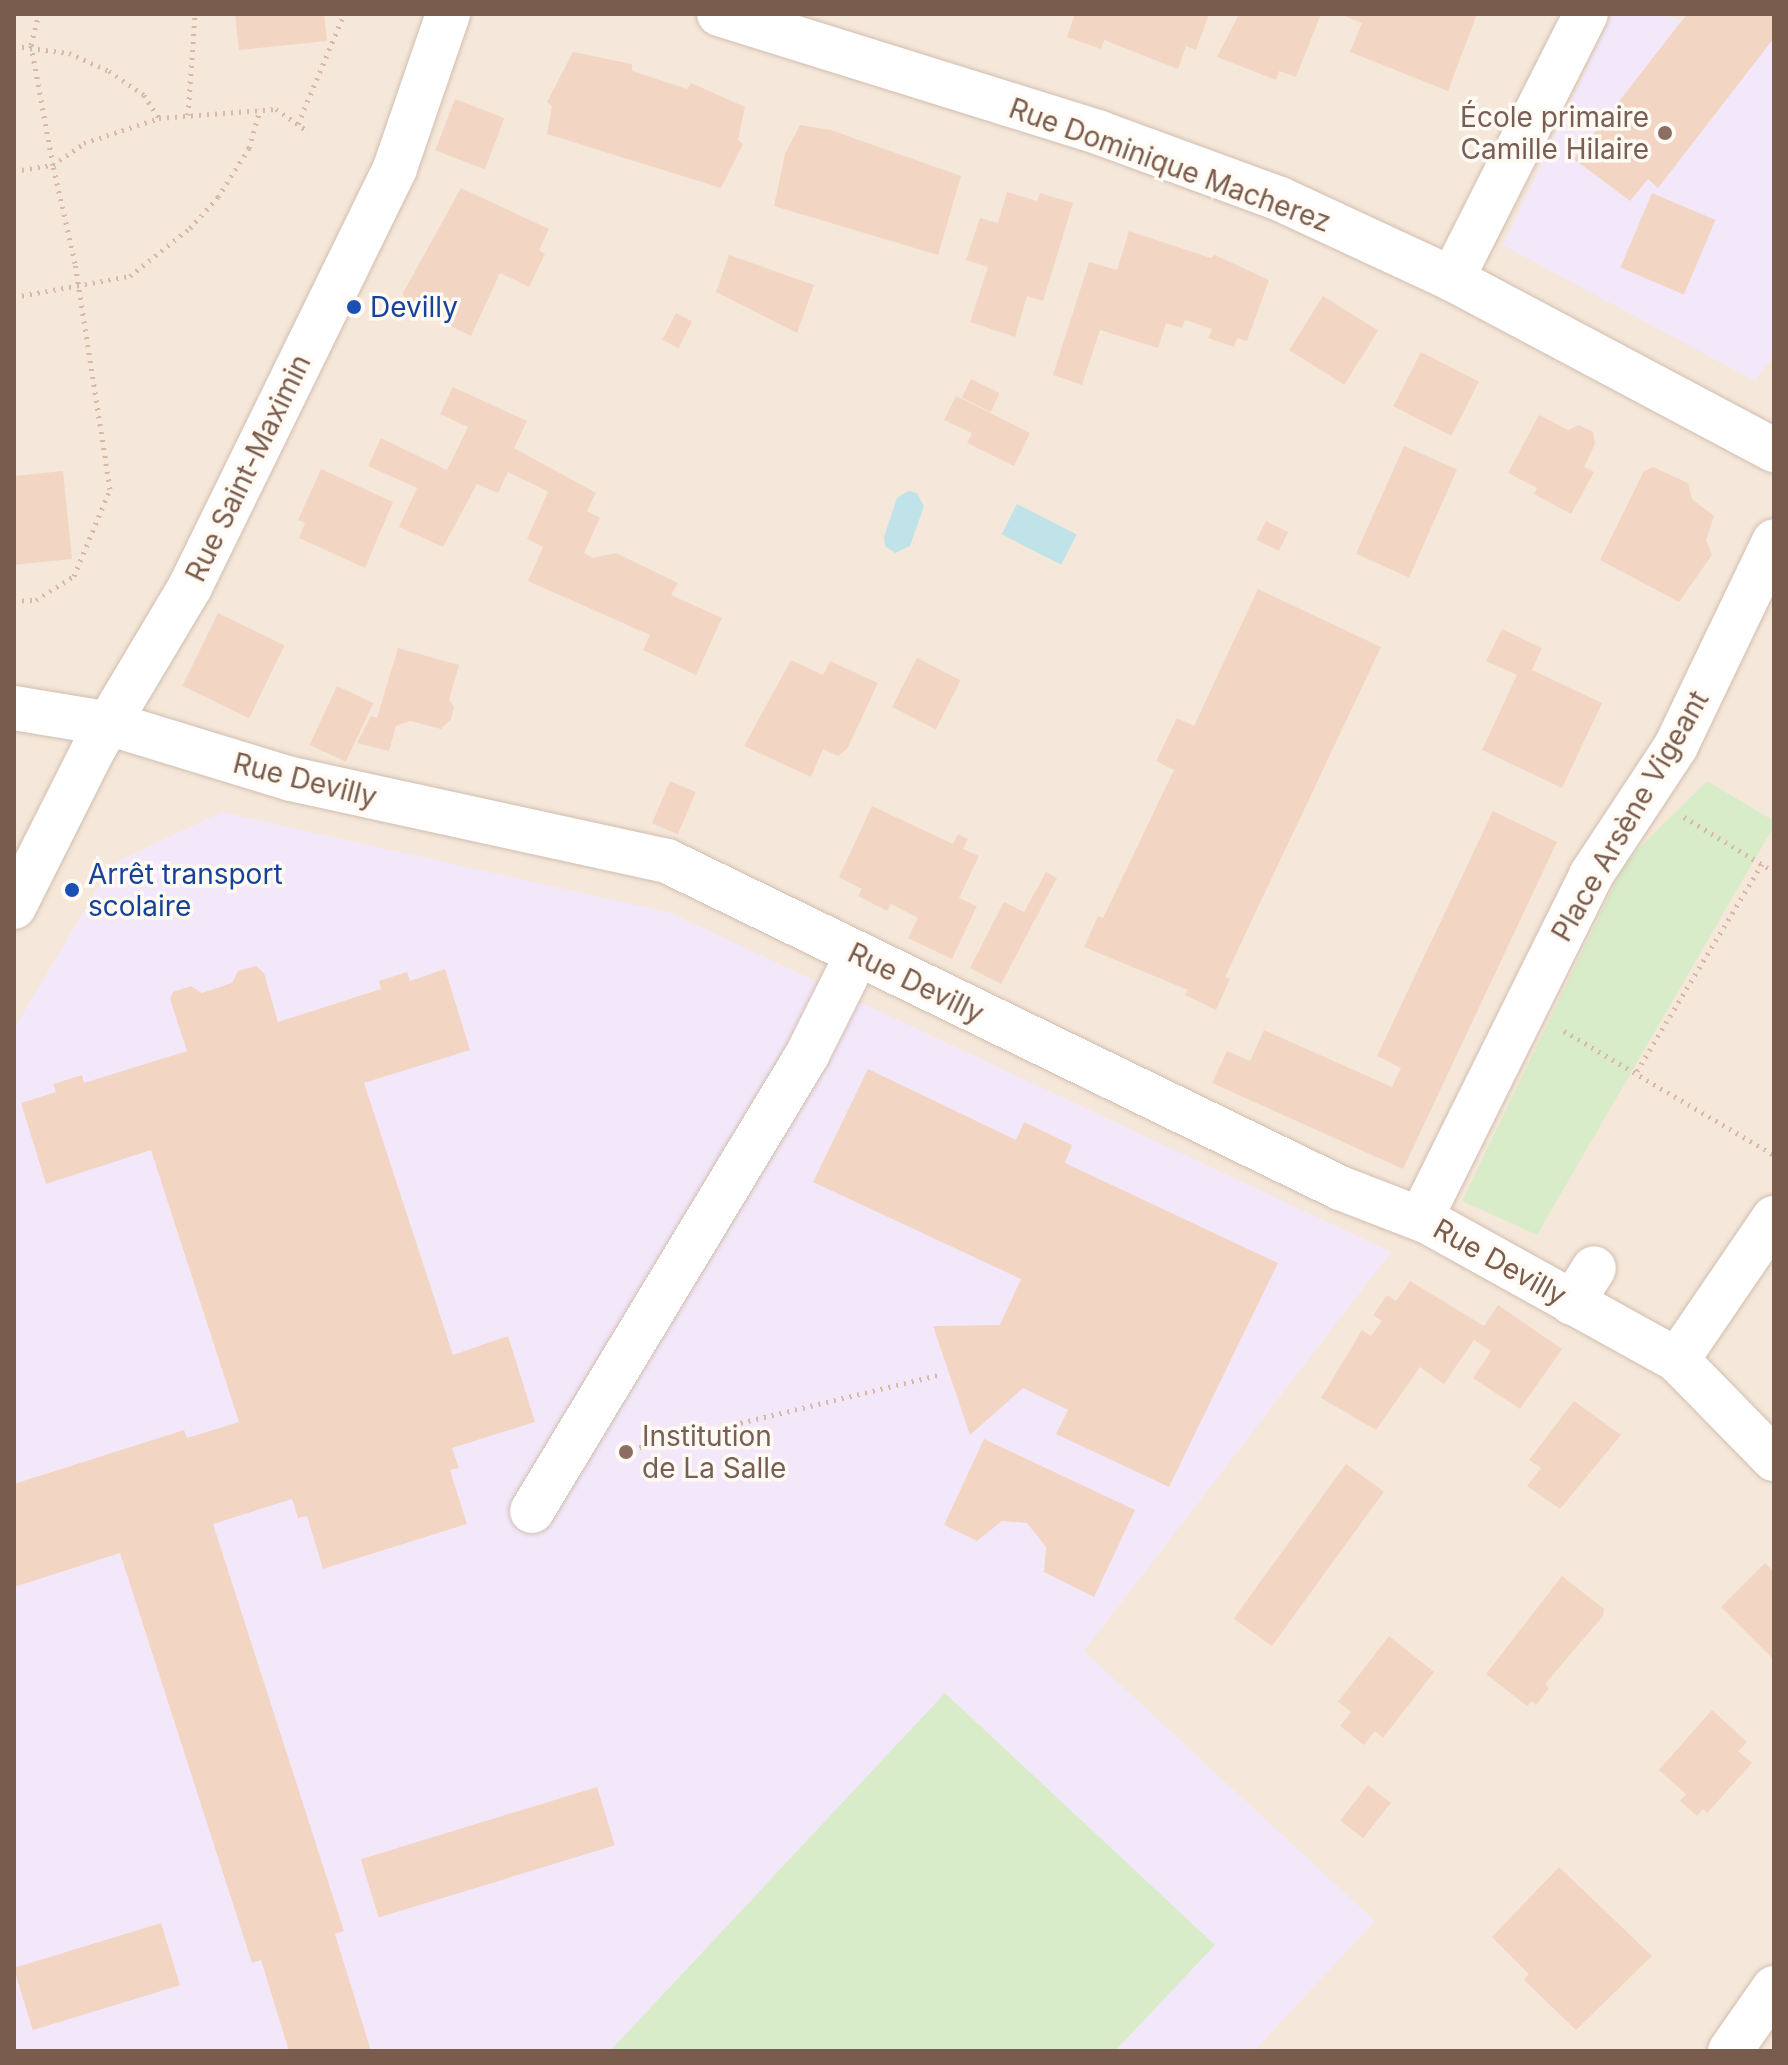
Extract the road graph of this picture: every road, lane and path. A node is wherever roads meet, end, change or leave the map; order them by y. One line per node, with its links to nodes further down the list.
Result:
1 (39, 14): 7 (path)
2 (195, 14): 10 (path)
3 (344, 14): 12 (path)
4 (448, 14): 23 (street, Rue Saint-Maximin)
5 (719, 14): 16 (street, Rue Dominique Macherez)
6 (1586, 14): 16 (street)
7 (31, 45): 8 (path); 11 (path); 14 (path)
8 (14, 46)
9 (260, 110): 10 (path); 12 (path); 17 (path)
10 (188, 115): 11 (path)
11 (159, 118): 14 (path)
12 (298, 124): 13 (path)
13 (309, 132)
14 (53, 165): 15 (path); 17 (path)
15 (14, 171)
16 (1452, 279): 19 (street, Rue Dominique Macherez)
17 (78, 287): 18 (path); 21 (path)
18 (14, 297)
19 (1774, 450)
20 (1774, 541): 24 (street, Place Arsène Vigeant)
21 (14, 601)
22 (14, 708): 23 (street, Rue Devilly)
23 (111, 724): 27 (street, Rue Saint-Maximin); 28 (street, Rue Devilly)
24 (1645, 794): 25 (path); 29 (street, Place Arsène Vigeant)
25 (1762, 864): 26 (path); 30 (path)
26 (1774, 872)
27 (14, 907)
28 (857, 955): 32 (street, Rue Devilly); 37 (street)
29 (1524, 1010): 30 (path); 32 (street, Place Arsène Vigeant)
30 (1637, 1071): 31 (path)
31 (1774, 1155)
32 (1421, 1218): 34 (street, Rue Devilly)
33 (1774, 1218): 34 (street)
34 (1677, 1360): 36 (street, Rue Devilly)
35 (942, 1374): 37 (path)
36 (1774, 1459)
37 (559, 1467): 38 (street)
38 (532, 1511)
39 (1774, 1988): 40 (street)
40 (1730, 2051)

